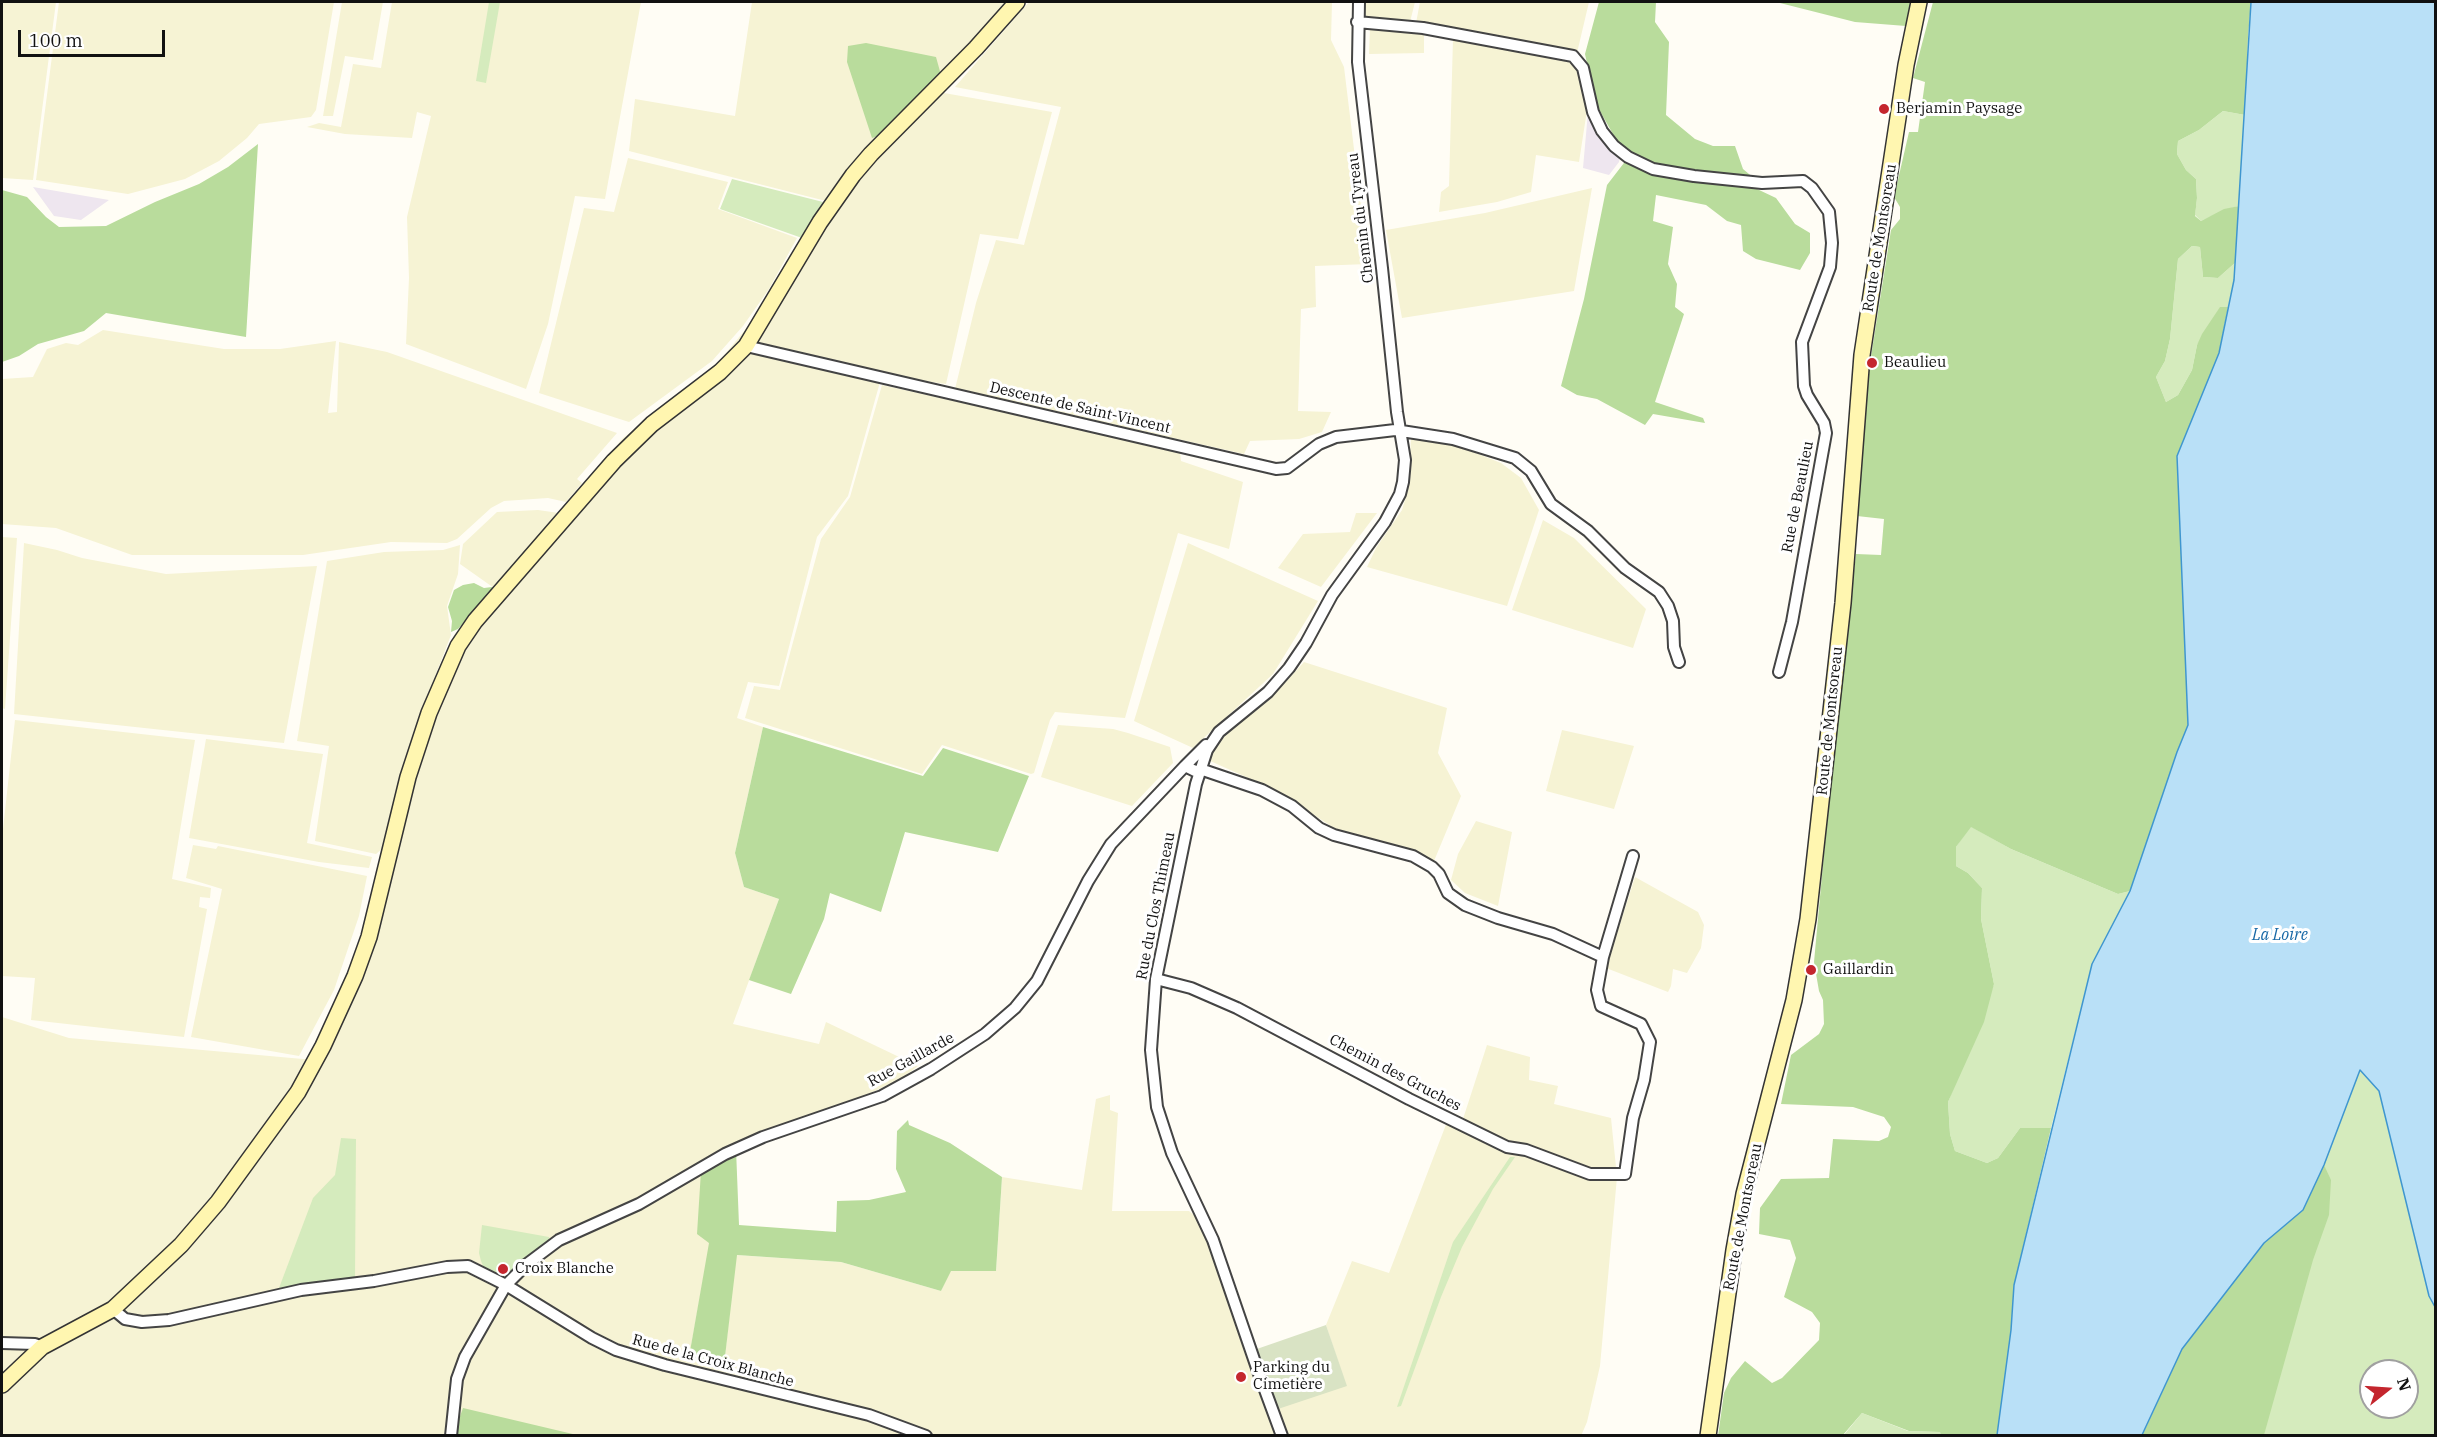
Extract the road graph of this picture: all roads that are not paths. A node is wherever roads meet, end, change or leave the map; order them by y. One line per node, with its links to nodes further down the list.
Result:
1 (1017, 2): 5 (street)
2 (1359, 2): 4 (street, Chemin du Tyreau)
3 (1919, 2): 24 (street, Route de Montsoreau)
4 (1357, 22): 6 (street, Chemin du Tyreau); 8 (street, Rue de Beaulieu)
5 (746, 346): 6 (street, Descente de Saint-Vincent); 16 (street)
6 (1400, 430): 7 (street, Descente de Saint-Vincent); 9 (street, Rue du Clos Thimeau)
7 (1679, 662)
8 (1779, 672)
9 (1212, 741): 10 (street, Rue Gaillarde); 11 (street, Rue du Clos Thimeau)
10 (1185, 766): 11 (street); 15 (street, Rue Gaillarde)
11 (1199, 770): 13 (street); 14 (street, Rue du Clos Thimeau)
12 (1633, 856): 13 (street)
13 (1603, 957): 14 (street, Chemin des Gruches)
14 (1156, 979): 23 (street, Rue du Clos Thimeau)
15 (506, 1285): 16 (street, Rue de la Croix Blanche); 20 (street, Rue de la Croix Blanche); 21 (street, Rue Gaillarde)
16 (113, 1309): 18 (street)
17 (2, 1343): 18 (street)
18 (42, 1347): 19 (street)
19 (2, 1385)
20 (913, 1433): 22 (street, Rue de la Croix Blanche)
21 (451, 1436)
22 (926, 1436)
23 (1282, 1436)
24 (1708, 1436)

